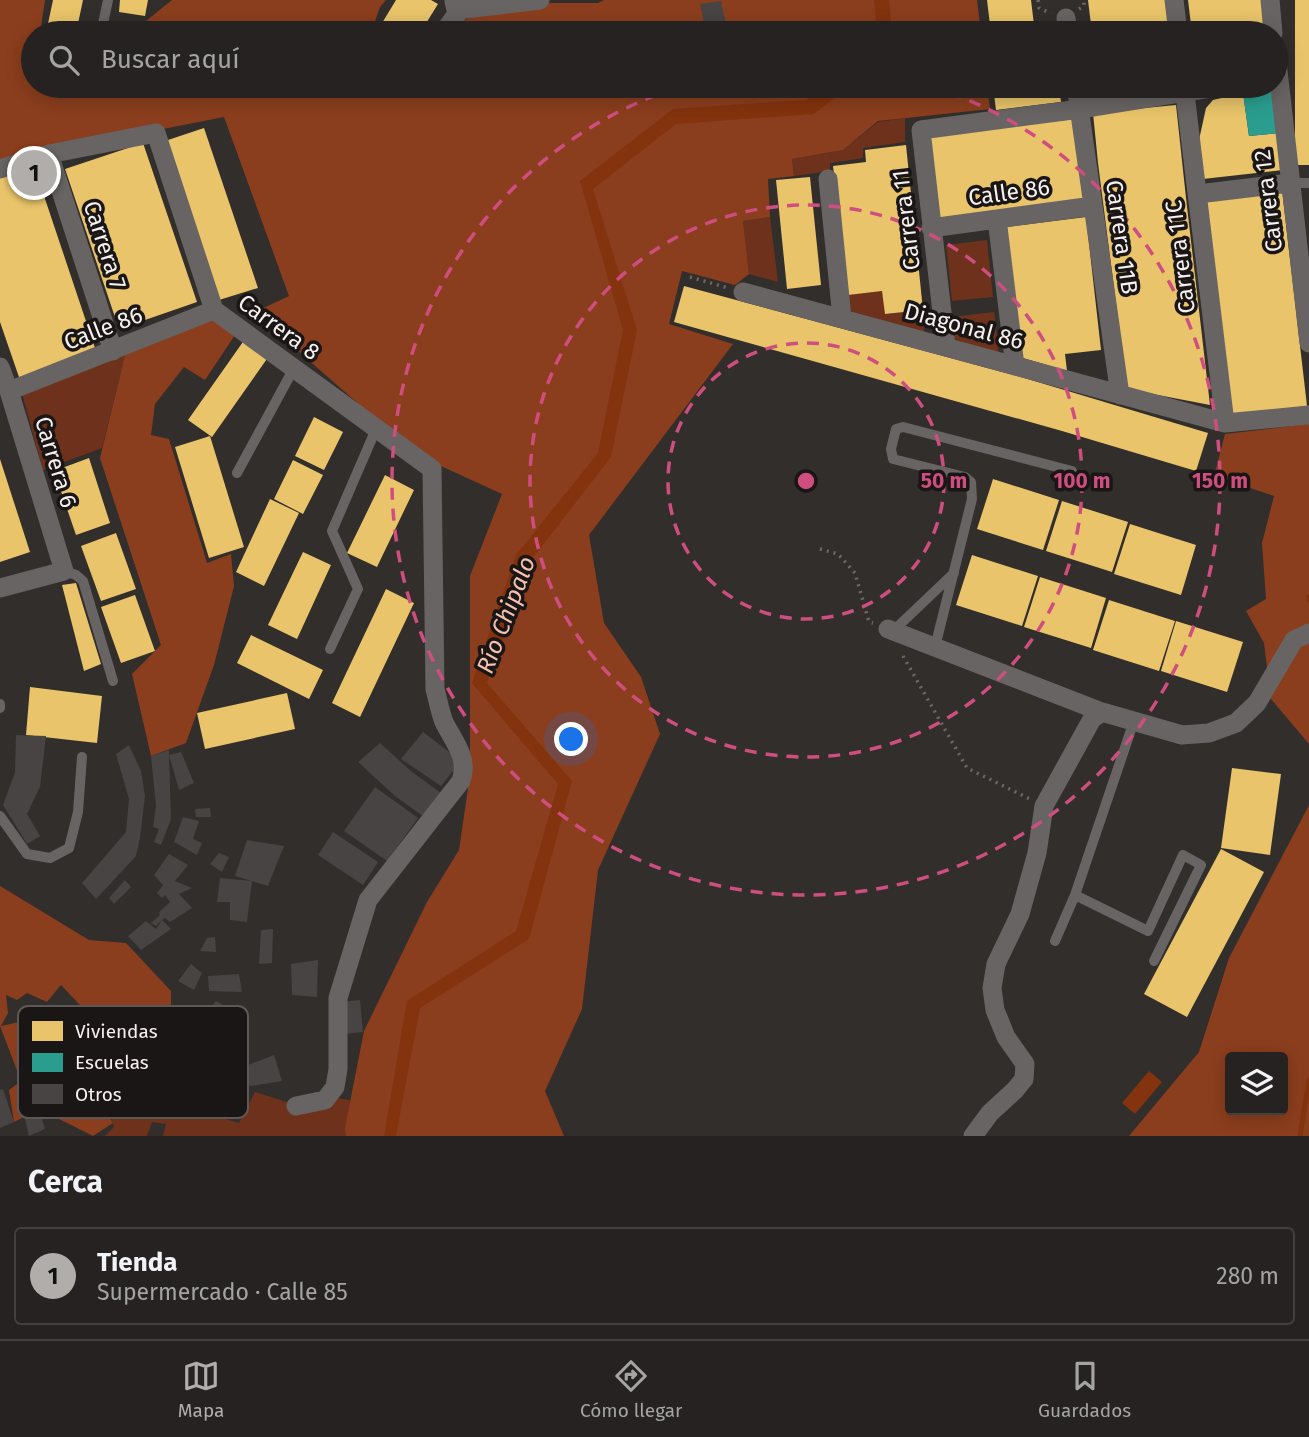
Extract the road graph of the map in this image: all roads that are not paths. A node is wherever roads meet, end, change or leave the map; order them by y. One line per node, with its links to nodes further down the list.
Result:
1 (108, 0): 6 (lane)
2 (540, 0): 5 (street)
3 (1174, 0): 8 (street)
4 (1270, 0): 9 (street)
5 (455, 5): 7 (street)
6 (104, 21)
7 (451, 21)
8 (1177, 21)
9 (1272, 21)
10 (1078, 98): 14 (street, Carrera 11B)
11 (1138, 98): 14 (street)
12 (1186, 98): 19 (street, Carrera 11C)
13 (1282, 98): 18 (street, Carrera 12)
14 (1080, 109): 20 (street, Carrera 11B); 22 (street, Carrera 11)
15 (50, 154): 16 (street); 24 (street, Carrera 8); 28 (street, Carrera 7)
16 (0, 169)
17 (828, 179): 25 (street)
18 (1300, 183): 19 (street); 26 (street, Carrera 12)
19 (1198, 194): 35 (street, Carrera 11C)
20 (1093, 206): 21 (street, Calle 86); 33 (street, Carrera 11B)
21 (997, 219): 22 (street, Calle 86); 29 (street)
22 (931, 228): 27 (street, Carrera 11)
23 (743, 292): 25 (street, Diagonal 86)
24 (214, 310): 28 (street, Calle 86); 31 (street, Carrera 8)
25 (842, 318): 27 (street, Diagonal 86)
26 (1309, 343)
27 (946, 347): 29 (street, Diagonal 86)
28 (113, 351): 32 (street, Calle 86)
29 (1016, 366): 33 (street, Diagonal 86)
30 (0, 367): 32 (street, Carrera 6)
31 (294, 368): 36 (street, Carrera 8); 38 (lane)
32 (9, 391): 39 (street, Carrera 6)
33 (1120, 394): 35 (street, Diagonal 86)
34 (1309, 415): 35 (street)
35 (1225, 423)
36 (376, 429): 45 (lane); 54 (street, Carrera 8)
37 (1072, 471): 40 (lane)
38 (237, 473)
39 (64, 571): 41 (street); 46 (lane)
40 (954, 573): 42 (lane); 44 (lane)
41 (0, 588)
42 (890, 630): 44 (street)
43 (1301, 637): 48 (street)
44 (935, 647): 47 (street)
45 (330, 649)
46 (113, 681)
47 (1102, 712): 48 (street); 55 (street)
48 (1133, 721): 51 (lane)
49 (82, 757): 50 (lane)
50 (0, 816)
51 (1075, 895): 52 (lane); 53 (lane)
52 (1055, 940)
53 (1154, 961)
54 (296, 1106)
55 (973, 1136)

